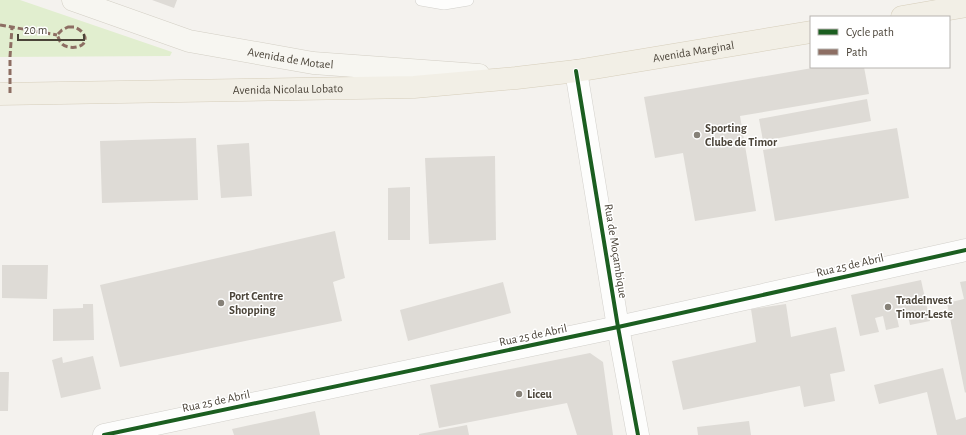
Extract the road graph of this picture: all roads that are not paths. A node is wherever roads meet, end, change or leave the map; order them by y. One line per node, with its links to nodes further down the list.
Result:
1 (74, 0): 9 (main road, Avenida de Motael)
2 (421, 0): 4 (lane)
3 (468, 0): 4 (lane)
4 (444, 2)
5 (966, 6): 6 (main road)
6 (908, 16)
7 (810, 32): 8 (main road, Avenida Marginal)
8 (576, 71): 9 (main road, Avenida Nicolau Lobato); 12 (street, Rua de Moçambique)
9 (516, 78): 10 (main road, Avenida Nicolau Lobato)
10 (0, 94)
11 (966, 250): 12 (street, Rua 25 de Abril)
12 (618, 327): 13 (street, Rua 25 de Abril); 14 (street, Rua de Moçambique)
13 (104, 435)
14 (638, 435)

